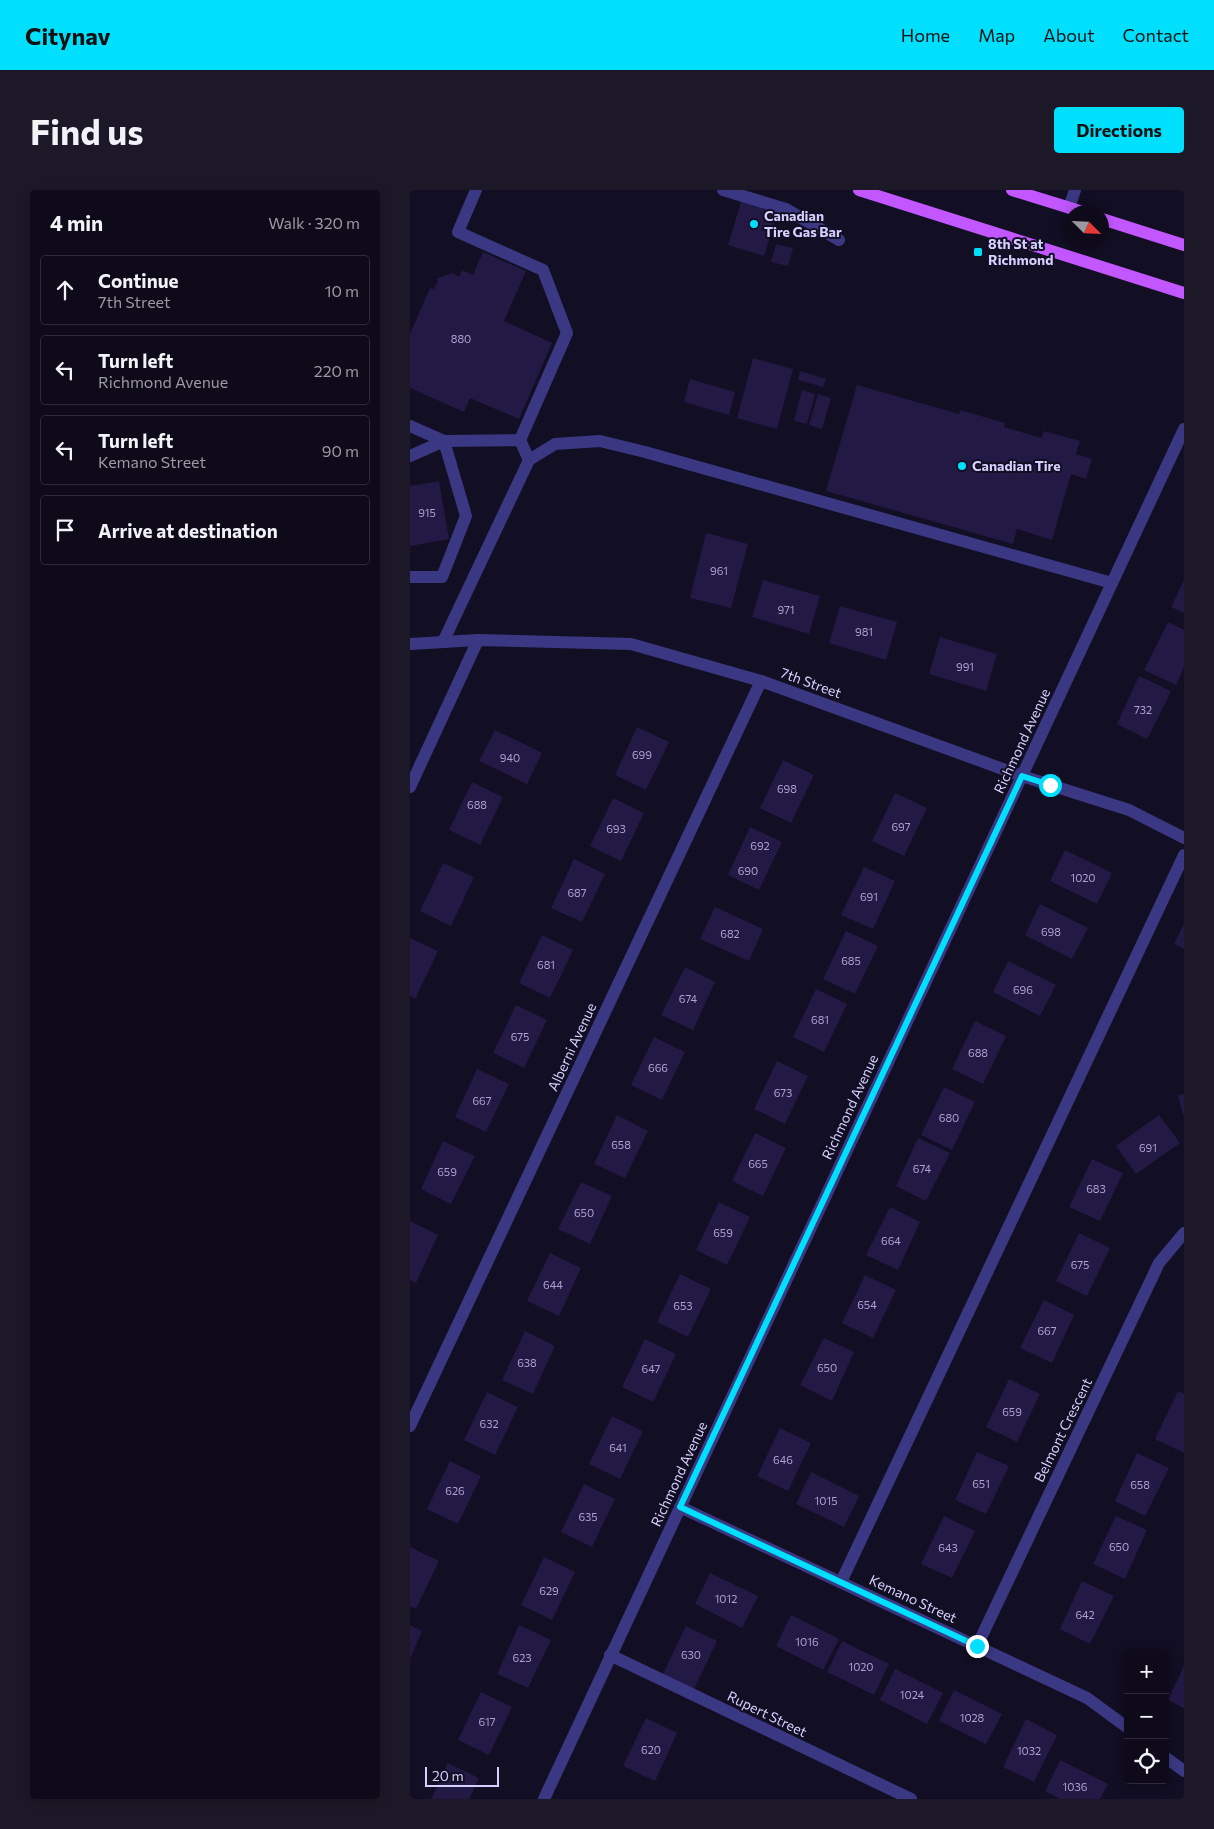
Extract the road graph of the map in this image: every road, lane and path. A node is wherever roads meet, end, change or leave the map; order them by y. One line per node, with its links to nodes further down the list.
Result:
1 (476, 190): 14 (street)
2 (723, 190): 9 (street)
3 (859, 190): 11 (main road)
4 (1012, 190): 7 (main road)
5 (1075, 190): 6 (street)
6 (1070, 205)
7 (1064, 206)
8 (1109, 220): 10 (main road)
9 (839, 240)
10 (1184, 245)
11 (1184, 293)
12 (410, 426): 15 (street)
13 (1184, 429): 16 (street, Richmond Avenue)
14 (520, 440): 15 (street); 18 (street)
15 (444, 441): 17 (street); 19 (street)
16 (1180, 448): 20 (street, Richmond Avenue)
17 (410, 456)
18 (529, 460): 20 (street); 22 (street)
19 (410, 577)
20 (1112, 583): 25 (street, Richmond Avenue)
21 (478, 640): 22 (street, 7th Street); 24 (street, 7th Street); 26 (street)
22 (443, 642): 23 (street, 7th Street)
23 (410, 644)
24 (761, 681): 25 (street, 7th Street); 30 (street, Alberni Avenue)
25 (1022, 776): 27 (street, 7th Street); 31 (street, Richmond Avenue)
26 (410, 786)
27 (1184, 838)
28 (1184, 855): 32 (street)
29 (1184, 1233): 33 (street, Belmont Crescent)
30 (410, 1426)
31 (680, 1507): 32 (street, Kemano Street); 34 (street, Richmond Avenue)
32 (841, 1582): 33 (street, Kemano Street)
33 (977, 1646): 35 (street, Kemano Street)
34 (610, 1655): 38 (street, Richmond Avenue); 39 (street, Rupert Street)
35 (1124, 1725)
36 (1169, 1760): 37 (street)
37 (1184, 1771)
38 (544, 1799)
39 (911, 1799)

